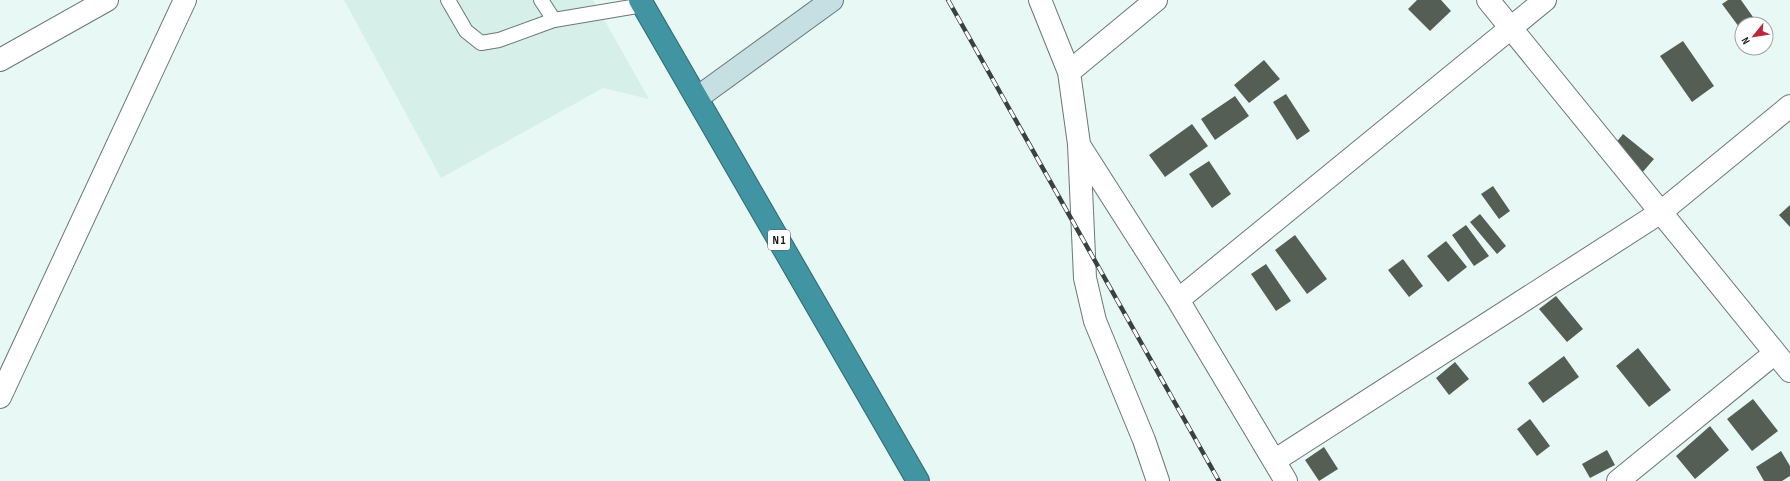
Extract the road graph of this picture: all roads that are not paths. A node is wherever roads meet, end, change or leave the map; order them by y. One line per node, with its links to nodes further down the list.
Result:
1 (107, 0): 13 (street)
2 (185, 0): 22 (street)
3 (448, 0): 11 (lane)
4 (541, 0): 11 (lane)
5 (832, 0): 15 (street)
6 (1040, 0): 14 (street)
7 (1156, 0): 14 (street)
8 (1488, 0): 12 (street)
9 (1544, 0): 12 (street)
10 (641, 2): 11 (lane); 15 (highway, N 1)
11 (554, 20)
12 (1511, 28): 18 (street); 19 (street)
13 (0, 60)
14 (1069, 72): 17 (street)
15 (697, 98): 24 (highway, N 1)
16 (1790, 106): 18 (street)
17 (1079, 144): 19 (street); 25 (street)
18 (1661, 212): 20 (street); 23 (street)
19 (1178, 300): 23 (street)
20 (1775, 353): 21 (street); 27 (street)
21 (1790, 371)
22 (0, 398)
23 (1274, 461): 26 (street)
24 (918, 481)
25 (1158, 481)
26 (1286, 481)
27 (1618, 481)

